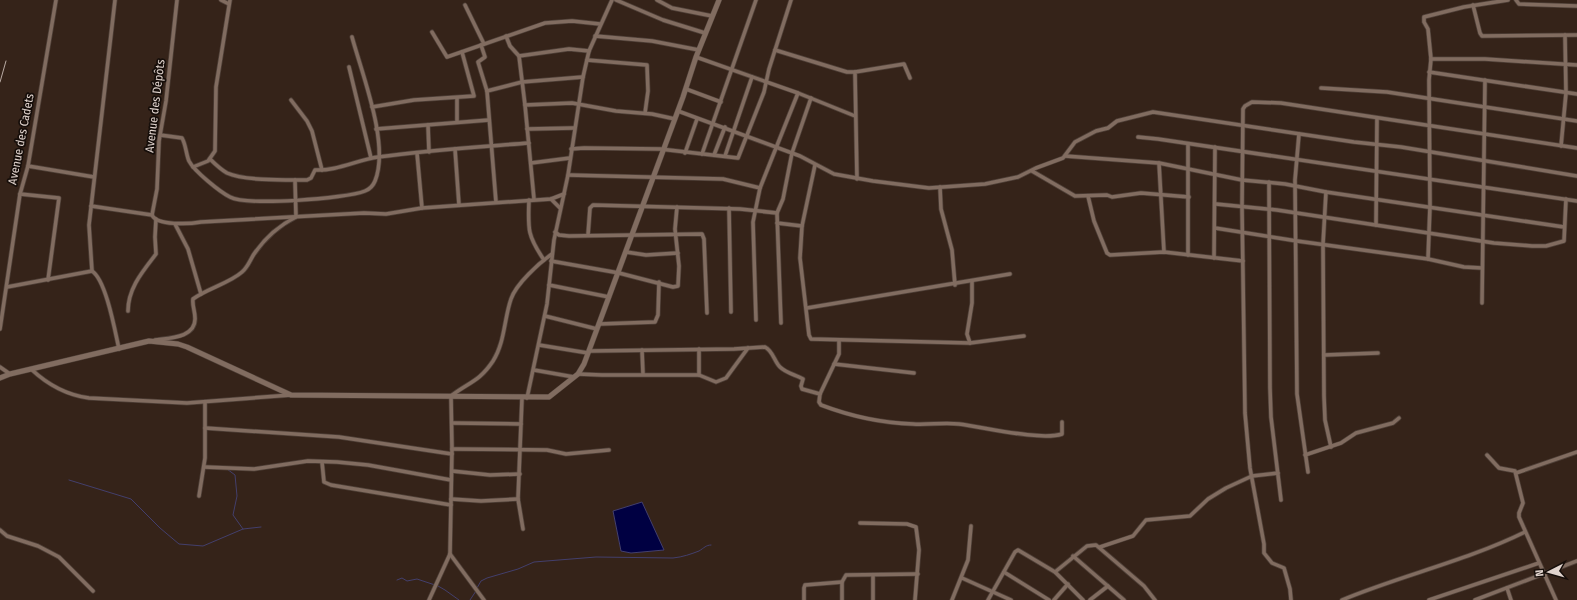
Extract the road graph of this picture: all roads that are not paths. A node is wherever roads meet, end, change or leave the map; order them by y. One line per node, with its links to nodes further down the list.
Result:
1 (56, 0): 116 (street, Avenue des Cadets)
2 (115, 0): 125 (street)
3 (221, 0): 13 (street)
4 (612, 0): 18 (street)
5 (616, 0): 20 (street)
6 (657, 0): 17 (street)
7 (719, 0): 17 (street)
8 (756, 0): 38 (street)
9 (791, 0): 28 (street)
10 (1508, 0): 15 (street)
11 (1516, 0): 16 (street)
12 (176, 1): 83 (street, Avenue des Dépôts)
13 (229, 2): 110 (street)
14 (465, 5): 26 (street)
15 (1473, 6): 21 (street); 33 (street)
16 (1577, 6)
17 (712, 16): 20 (street)
18 (600, 24): 23 (street); 24 (street)
19 (432, 32): 30 (street)
20 (705, 32): 27 (street)
21 (1565, 35): 22 (street); 35 (street)
22 (1577, 35)
23 (506, 36): 26 (street); 31 (street)
24 (595, 36): 27 (street); 29 (street)
25 (352, 37): 61 (street)
26 (482, 44): 30 (street); 49 (street)
27 (698, 50): 32 (street)
28 (775, 50): 39 (street); 46 (street)
29 (590, 51): 31 (street); 34 (street)
30 (462, 52): 53 (street)
31 (518, 56): 45 (street)
32 (696, 58): 38 (street); 48 (street)
33 (1431, 59): 35 (street); 40 (street)
34 (587, 60): 41 (street); 63 (street)
35 (1566, 64): 36 (street); 51 (street)
36 (1577, 65)
37 (349, 67): 108 (street)
38 (731, 70): 42 (street); 57 (street)
39 (855, 72): 43 (street); 64 (street)
40 (1429, 72): 44 (street); 55 (street)
41 (583, 77): 45 (street); 58 (street)
42 (752, 77): 46 (street); 80 (street)
43 (910, 78)
44 (1485, 80): 51 (street); 60 (street)
45 (522, 82): 49 (street); 59 (street)
46 (767, 82): 50 (street); 84 (street)
47 (1321, 88): 55 (street)
48 (686, 89): 57 (street); 62 (street)
49 (487, 91): 69 (street)
50 (798, 92): 54 (street); 90 (street)
51 (1566, 93): 52 (street); 68 (street)
52 (1577, 94)
53 (457, 98): 61 (street); 71 (street)
54 (812, 98): 64 (street); 102 (street)
55 (1429, 99): 60 (street); 76 (street)
56 (291, 100): 119 (street)
57 (721, 102): 72 (street)
58 (578, 104): 59 (street); 63 (street); 77 (street)
59 (525, 105): 79 (street)
60 (1484, 106): 68 (street); 82 (street)
61 (372, 107): 78 (street)
62 (678, 111): 66 (street); 67 (street)
63 (645, 113): 66 (street)
64 (855, 116): 127 (street)
65 (1377, 118): 74 (street); 76 (street); 88 (street)
66 (675, 119): 96 (street)
67 (697, 119): 72 (street); 101 (street)
68 (1564, 119): 70 (street); 91 (street)
69 (489, 120): 71 (street); 89 (street)
70 (1577, 121)
71 (457, 122): 73 (street)
72 (713, 124): 75 (street); 103 (street)
73 (428, 125): 78 (street); 97 (street)
74 (1243, 125): 81 (street); 98 (street); 107 (street)
75 (725, 127): 80 (street); 104 (street)
76 (1430, 127): 82 (street); 99 (street)
77 (574, 128): 79 (street); 95 (street)
78 (376, 129): 105 (street)
79 (527, 129): 86 (street)
80 (734, 130): 84 (street); 106 (street)
81 (1299, 134): 88 (street); 111 (street)
82 (1484, 134): 91 (street); 112 (street)
83 (160, 135): 117 (street); 164 (street, Avenue des Dépôts)
84 (747, 136): 90 (street); 106 (street)
85 (1138, 137): 87 (street)
86 (528, 144): 89 (street); 113 (street)
87 (1188, 144): 92 (street); 118 (street)
88 (1377, 144): 99 (street); 121 (street)
89 (491, 146): 94 (street); 149 (street)
90 (775, 146): 102 (street); 135 (street)
91 (1561, 146): 93 (street)
92 (1215, 147): 98 (street); 122 (street)
93 (1577, 148)
94 (455, 149): 97 (street); 151 (street)
95 (571, 149): 96 (street); 109 (street)
96 (663, 150): 101 (street); 126 (street)
97 (429, 152): 100 (street)
98 (1244, 152): 111 (street); 129 (street)
99 (1430, 152): 112 (street); 130 (street)
100 (417, 153): 105 (street); 157 (street)
101 (685, 153): 103 (street)
102 (792, 153): 115 (street); 162 (street)
103 (702, 154): 104 (street)
104 (714, 155): 106 (street)
105 (380, 156): 108 (street); 146 (street)
106 (725, 156)
107 (1065, 156): 114 (street); 120 (street)
108 (371, 158): 119 (street)
109 (570, 158): 113 (street); 123 (street)
110 (210, 159): 117 (street); 128 (street)
111 (1296, 159): 121 (street); 132 (street)
112 (1484, 160): 124 (street); 134 (street)
113 (531, 163): 142 (street)
114 (1159, 163): 118 (street); 139 (street)
115 (815, 165): 127 (street); 172 (street)
116 (28, 166): 125 (street); 137 (street, Avenue des Cadets)
117 (193, 167): 146 (street)
118 (1187, 169): 122 (street); 141 (street)
119 (322, 170): 128 (street)
120 (1032, 171): 133 (street); 140 (street)
121 (1377, 172): 130 (street); 144 (street)
122 (1214, 174): 129 (street); 150 (street)
123 (568, 175): 126 (street); 138 (street)
124 (1577, 176)
125 (94, 177): 153 (street)
126 (653, 178): 135 (street); 152 (street)
127 (858, 178): 133 (street)
128 (295, 180): 146 (street)
129 (1242, 180): 131 (street); 156 (street)
130 (1430, 180): 134 (street); 155 (street)
131 (1269, 182): 132 (street); 161 (street)
132 (1295, 186): 136 (street); 163 (street)
133 (940, 187): 205 (street)
134 (1484, 187): 145 (street); 165 (street)
135 (760, 188): 160 (street)
136 (1326, 192): 144 (street); 167 (street)
137 (20, 194): 201 (street); 206 (street, Avenue des Cadets)
138 (564, 194): 143 (street); 158 (street)
139 (1162, 194): 140 (street); 141 (street); 188 (street)
140 (1088, 196): 188 (street)
141 (1189, 198): 191 (street)
142 (534, 199): 143 (street); 147 (street)
143 (551, 199): 158 (street)
144 (1377, 199): 155 (street); 171 (street)
145 (1566, 199): 148 (street); 173 (street)
146 (294, 200): 166 (street)
147 (529, 200): 149 (street); 194 (street)
148 (1577, 201)
149 (496, 202): 151 (street)
150 (1216, 204): 156 (street); 174 (street)
151 (458, 205): 157 (street)
152 (643, 205): 154 (street); 178 (street); 181 (street)
153 (91, 206): 164 (street); 198 (street)
154 (677, 206): 159 (street); 179 (street)
155 (1430, 206): 165 (street); 177 (street)
156 (1242, 207): 161 (street); 176 (street)
157 (422, 208): 166 (street)
158 (560, 208): 175 (street)
159 (728, 208): 160 (street); 212 (street)
160 (756, 209): 162 (street); 215 (street)
161 (1269, 209): 163 (street); 182 (street)
162 (777, 213): 169 (street)
163 (1296, 214): 167 (street); 184 (street)
164 (152, 215): 168 (street)
165 (1484, 215): 173 (street); 185 (street)
166 (296, 217): 170 (street); 207 (street)
167 (1324, 218): 171 (street); 186 (street)
168 (156, 219): 170 (street); 211 (street)
169 (778, 223): 172 (street); 216 (street)
170 (175, 224): 207 (street)
171 (1376, 225): 177 (street)
172 (802, 226): 210 (street)
173 (1564, 226): 185 (street)
174 (1215, 228): 176 (street); 192 (street)
175 (555, 232): 180 (street); 183 (street)
176 (1243, 233): 182 (street); 196 (street)
177 (1430, 233): 185 (street); 193 (street)
178 (632, 234): 179 (street); 181 (street); 187 (street)
179 (675, 234): 189 (street); 213 (street)
180 (559, 235): 181 (street); 183 (street)
181 (588, 235)
182 (1269, 236): 184 (street); 265 (street)
183 (554, 240): 190 (street)
184 (1297, 241): 186 (street); 259 (street)
185 (1484, 241): 197 (street)
186 (1323, 244): 193 (street); 232 (street)
187 (626, 252): 189 (street); 199 (street)
188 (1164, 252): 191 (street)
189 (678, 253): 203 (street)
190 (552, 254): 194 (street); 195 (street)
191 (1188, 255): 192 (street)
192 (1214, 258): 196 (street)
193 (1428, 259): 197 (street)
194 (544, 260): 245 (street)
195 (551, 261): 199 (street); 204 (street)
196 (1243, 261): 268 (street)
197 (1482, 268): 209 (street)
198 (92, 271): 201 (street); 226 (street)
199 (619, 272): 203 (street); 208 (street)
200 (1010, 274): 202 (street)
201 (48, 280): 206 (street)
202 (972, 281): 205 (street); 222 (street)
203 (659, 282): 217 (street)
204 (549, 285): 208 (street); 214 (street)
205 (955, 285): 210 (street)
206 (7, 287): 218 (street, Avenue des Cadets)
207 (201, 294): 220 (street)
208 (609, 298): 217 (street)
209 (1482, 303)
210 (807, 308): 221 (street)
211 (128, 311)
212 (732, 312)
213 (707, 313)
214 (545, 316): 217 (street); 223 (street)
215 (756, 320)
216 (782, 324)
217 (598, 326): 224 (street)
218 (0, 329)
219 (1024, 336): 222 (street)
220 (149, 341): 226 (street); 244 (street)
221 (839, 341): 222 (street); 233 (street)
222 (970, 343)
223 (539, 345): 230 (street); 236 (street)
224 (591, 345): 228 (street); 230 (street)
225 (748, 348): 227 (street); 241 (street); 243 (street)
226 (120, 349): 235 (street)
227 (699, 349): 229 (street); 241 (street)
228 (597, 350): 229 (street); 230 (street)
229 (642, 350): 239 (street)
230 (588, 352): 240 (street)
231 (1378, 352): 232 (street)
232 (1324, 355): 253 (street)
233 (834, 364): 237 (street); 243 (street)
234 (0, 367): 238 (street)
235 (31, 369): 238 (street); 247 (street)
236 (534, 370): 240 (street); 246 (street)
237 (914, 373)
238 (10, 374): 242 (street)
239 (643, 374): 240 (street); 241 (street)
240 (576, 375): 246 (street)
241 (699, 375)
242 (0, 378)
243 (820, 394): 249 (street)
244 (291, 395): 245 (street); 247 (street)
245 (451, 396): 246 (street); 250 (street)
246 (525, 398): 251 (street)
247 (205, 402): 252 (street)
248 (1399, 418): 253 (street)
249 (1062, 422)
250 (452, 423): 251 (street); 254 (street)
251 (521, 424): 255 (street)
252 (205, 428): 258 (street); 262 (street)
253 (1331, 447): 259 (street)
254 (452, 449): 255 (street); 258 (street)
255 (519, 450): 256 (street); 267 (street)
256 (609, 450)
257 (1577, 452): 266 (street)
258 (452, 454): 263 (street)
259 (1305, 455): 264 (street)
260 (1487, 455): 266 (street)
261 (322, 462): 262 (street); 269 (street); 274 (street)
262 (204, 467): 270 (street)
263 (452, 471): 267 (street); 269 (street)
264 (1308, 472)
265 (1278, 473): 268 (street); 273 (street)
266 (1516, 473): 279 (street)
267 (520, 474): 272 (street)
268 (1252, 476): 280 (street); 313 (street)
269 (451, 480): 271 (street)
270 (199, 496)
271 (451, 499): 272 (street); 274 (street)
272 (518, 499): 277 (street)
273 (1281, 500)
274 (451, 505): 281 (street)
275 (860, 523): 287 (street)
276 (971, 526): 290 (street)
277 (523, 528)
278 (0, 530): 295 (street)
279 (1525, 532): 284 (street); 314 (street)
280 (1100, 547): 282 (street); 312 (street)
281 (450, 554): 298 (street); 299 (street)
282 (1073, 556): 286 (street); 293 (street)
283 (1577, 561): 288 (street)
284 (1539, 563): 288 (street); 315 (street)
285 (1004, 572): 286 (street); 296 (street); 307 (street)
286 (1055, 572): 292 (street)
287 (918, 574): 289 (street); 303 (street)
288 (1544, 574): 294 (street); 318 (street)
289 (873, 575): 291 (street); 302 (street)
290 (962, 578): 296 (street); 304 (street)
291 (842, 582): 300 (street); 301 (street)
292 (1068, 584): 297 (street); 308 (street)
293 (1108, 586): 310 (street); 311 (street)
294 (1507, 588): 316 (street); 317 (street)
295 (93, 591)
296 (992, 591): 305 (street); 306 (street)
297 (1077, 598): 309 (street)
298 (429, 600)
299 (484, 600)
300 (804, 600)
301 (842, 600)
302 (873, 600)
303 (915, 600)
304 (952, 600)
305 (988, 600)
306 (1011, 600)
307 (1049, 600)
308 (1054, 600)
309 (1083, 600)
310 (1090, 600)
311 (1124, 600)
312 (1155, 600)
313 (1291, 600)
314 (1342, 600)
315 (1429, 600)
316 (1475, 600)
317 (1512, 600)
318 (1556, 600)

